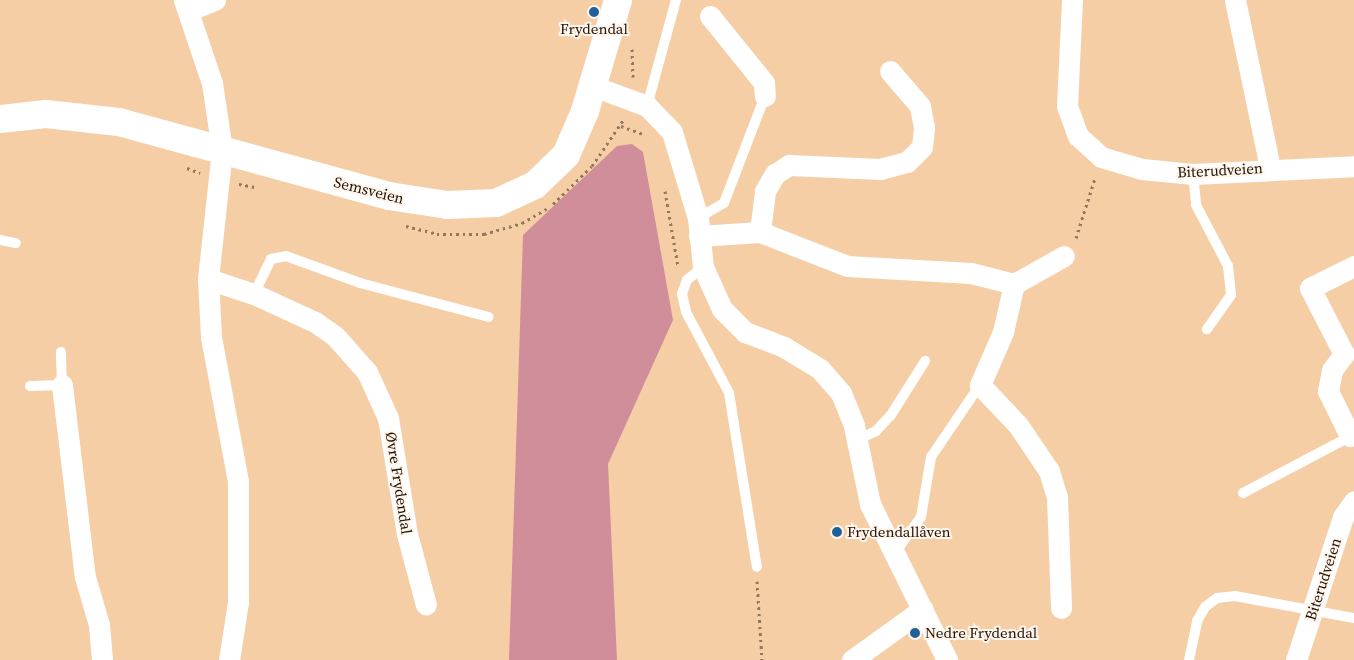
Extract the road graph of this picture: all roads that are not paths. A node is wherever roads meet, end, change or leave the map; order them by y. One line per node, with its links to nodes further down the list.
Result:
1 (215, 0): 6 (street)
2 (618, 0): 7 (main road, Semsveien)
3 (676, 0): 12 (lane)
4 (1072, 0): 17 (street, Biterudveien)
5 (1235, 0): 16 (street, Biterudveien)
6 (187, 5): 14 (street)
7 (608, 13): 10 (main road, Semsveien)
8 (710, 16): 11 (street)
9 (890, 71): 19 (street)
10 (593, 86): 12 (street); 14 (main road, Semsveien)
11 (765, 96): 18 (lane)
12 (647, 106): 18 (street)
13 (0, 119): 14 (main road, Semsveien)
14 (222, 150): 25 (street)
15 (1354, 166): 16 (street, Biterudveien)
16 (1270, 168): 17 (street, Biterudveien)
17 (1193, 174): 29 (lane)
18 (698, 227): 19 (street); 24 (street)
19 (760, 232): 26 (street)
20 (0, 240): 21 (lane)
21 (16, 243)
22 (1064, 256): 26 (street)
23 (1354, 266): 30 (street)
24 (703, 267): 37 (street); 41 (lane)
25 (208, 279): 27 (street, Øvre Frydendal); 48 (street)
26 (1014, 284): 34 (street)
27 (254, 294): 28 (lane); 42 (street, Øvre Frydendal)
28 (489, 317)
29 (1207, 329)
30 (1349, 351): 36 (street)
31 (61, 352): 33 (lane)
32 (925, 361): 37 (lane)
33 (62, 385): 35 (lane); 47 (street)
34 (980, 385): 40 (lane); 43 (street)
35 (30, 386)
36 (1352, 435): 38 (lane)
37 (857, 440): 40 (street)
38 (1243, 493)
39 (1354, 501): 45 (street, Biterudveien)
40 (893, 555): 44 (street)
41 (756, 567)
42 (426, 605)
43 (1061, 608)
44 (923, 610): 49 (street); 50 (street)
45 (1313, 611): 46 (lane); 51 (lane); 52 (street, Biterudveien)
46 (1354, 618)
47 (102, 660)
48 (229, 660)
49 (852, 660)
50 (947, 660)
51 (1189, 660)
52 (1296, 660)

